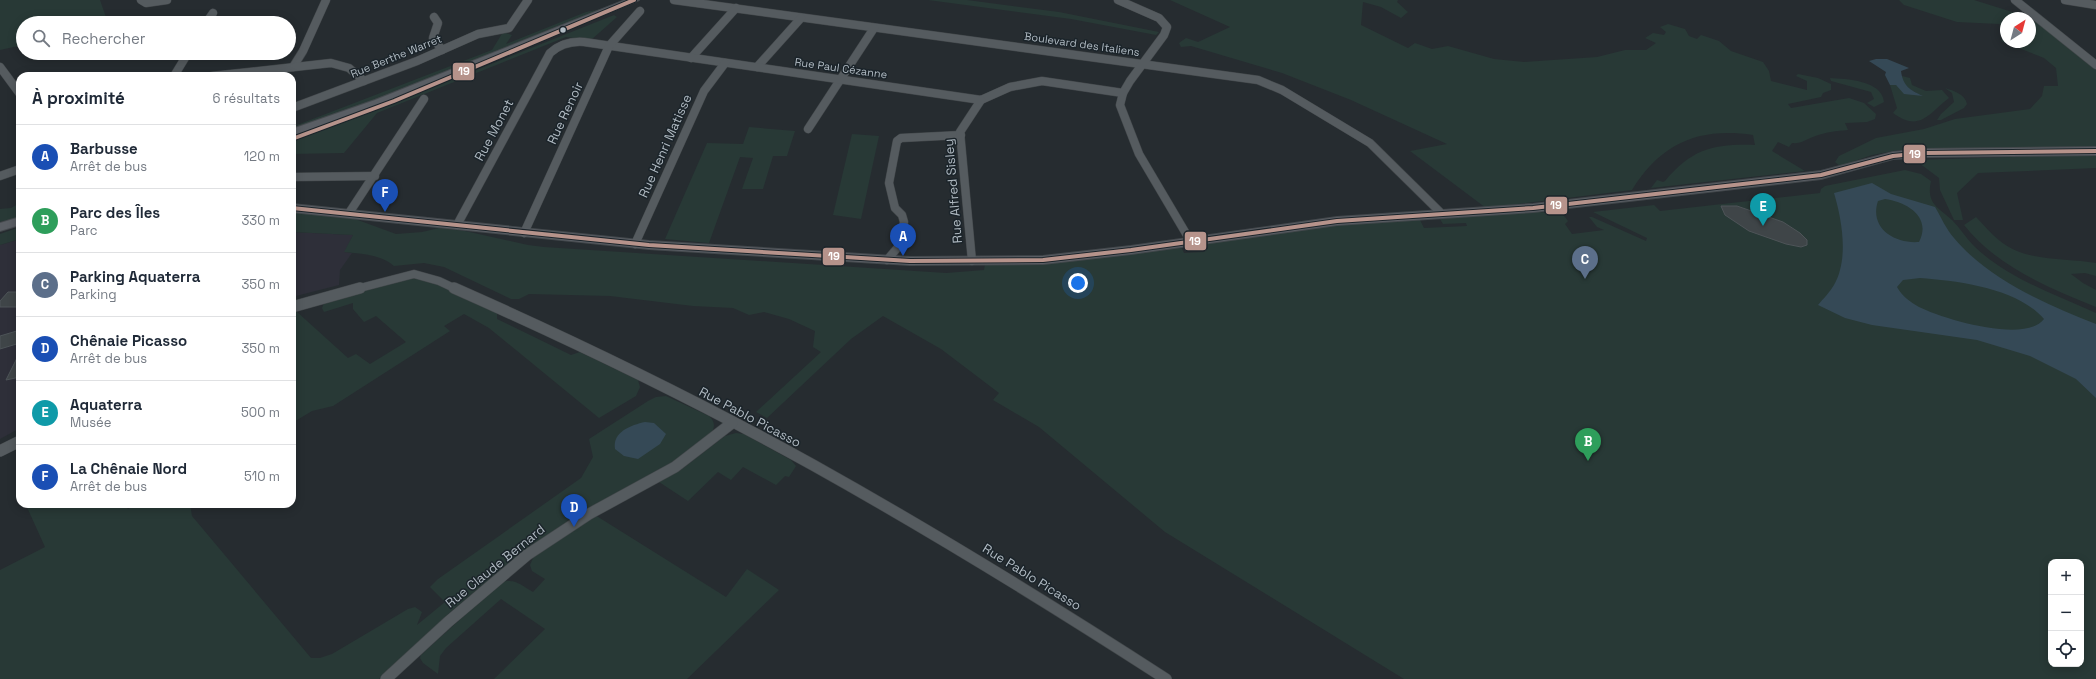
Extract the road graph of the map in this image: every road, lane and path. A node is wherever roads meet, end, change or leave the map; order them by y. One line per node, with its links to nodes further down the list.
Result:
1 (141, 0): 2 (street)
2 (167, 0)
3 (326, 0): 28 (street)
4 (528, 0): 21 (street, Rue Berthe Warret)
5 (634, 0): 18 (street)
6 (674, 0): 11 (street, Boulevard des Italiens)
7 (1118, 0): 25 (street)
8 (2015, 0): 26 (street)
9 (2065, 0): 10 (street)
10 (2096, 5)
11 (736, 8): 16 (street, Boulevard des Italiens); 22 (street)
12 (640, 11): 19 (street, Rue Renoir)
13 (213, 13): 14 (street)
14 (211, 16)
15 (434, 17): 21 (street)
16 (801, 18): 17 (street, Boulevard des Italiens); 29 (street)
17 (874, 28): 25 (street, Boulevard des Italiens); 32 (street)
18 (549, 34): 40 (street); 42 (street)
19 (609, 46): 20 (street, Rue Paul Cézanne); 22 (street, Rue Paul Cézanne); 54 (street, Rue Renoir)
20 (554, 48): 52 (street, Rue Monet)
21 (442, 50): 33 (street, Rue Berthe Warret)
22 (691, 58): 24 (street, Rue Paul Cézanne)
23 (184, 60): 30 (street)
24 (725, 63): 29 (street, Rue Paul Cézanne); 56 (street, Rue Henri Matisse)
25 (1143, 64): 35 (street); 50 (street, Boulevard des Italiens)
26 (2096, 64)
27 (0, 67): 34 (street)
28 (293, 68): 31 (street); 33 (street)
29 (757, 68): 32 (street, Rue Paul Cézanne)
30 (176, 72)
31 (252, 72)
32 (840, 79): 37 (street, Rue Paul Cézanne); 39 (street)
33 (364, 81): 38 (street, Rue Berthe Warret)
34 (16, 89)
35 (1123, 93): 37 (street); 55 (street)
36 (424, 99): 46 (street)
37 (981, 100): 41 (street, Rue Alfred Sisley)
38 (296, 106)
39 (808, 129)
40 (296, 132)
41 (961, 135): 57 (street); 58 (street, Rue Alfred Sisley)
42 (296, 137)
43 (2096, 151): 50 (street)
44 (16, 170): 45 (street)
45 (0, 176)
46 (375, 176): 47 (street); 49 (street)
47 (296, 177)
48 (296, 208): 49 (street)
49 (349, 213): 52 (street)
50 (1442, 214): 55 (street)
51 (16, 222): 53 (street)
52 (457, 224): 54 (street)
53 (0, 227)
54 (524, 233): 56 (street)
55 (1191, 242): 58 (street)
56 (635, 244): 57 (street)
57 (887, 260): 58 (street)
58 (972, 262)
59 (296, 306): 60 (street, Rue Pablo Picasso)
60 (732, 423): 63 (street, Rue Claude Bernard); 64 (street, Rue Pablo Picasso)
61 (16, 443): 62 (street)
62 (0, 451)
63 (386, 679)
64 (1166, 679)

